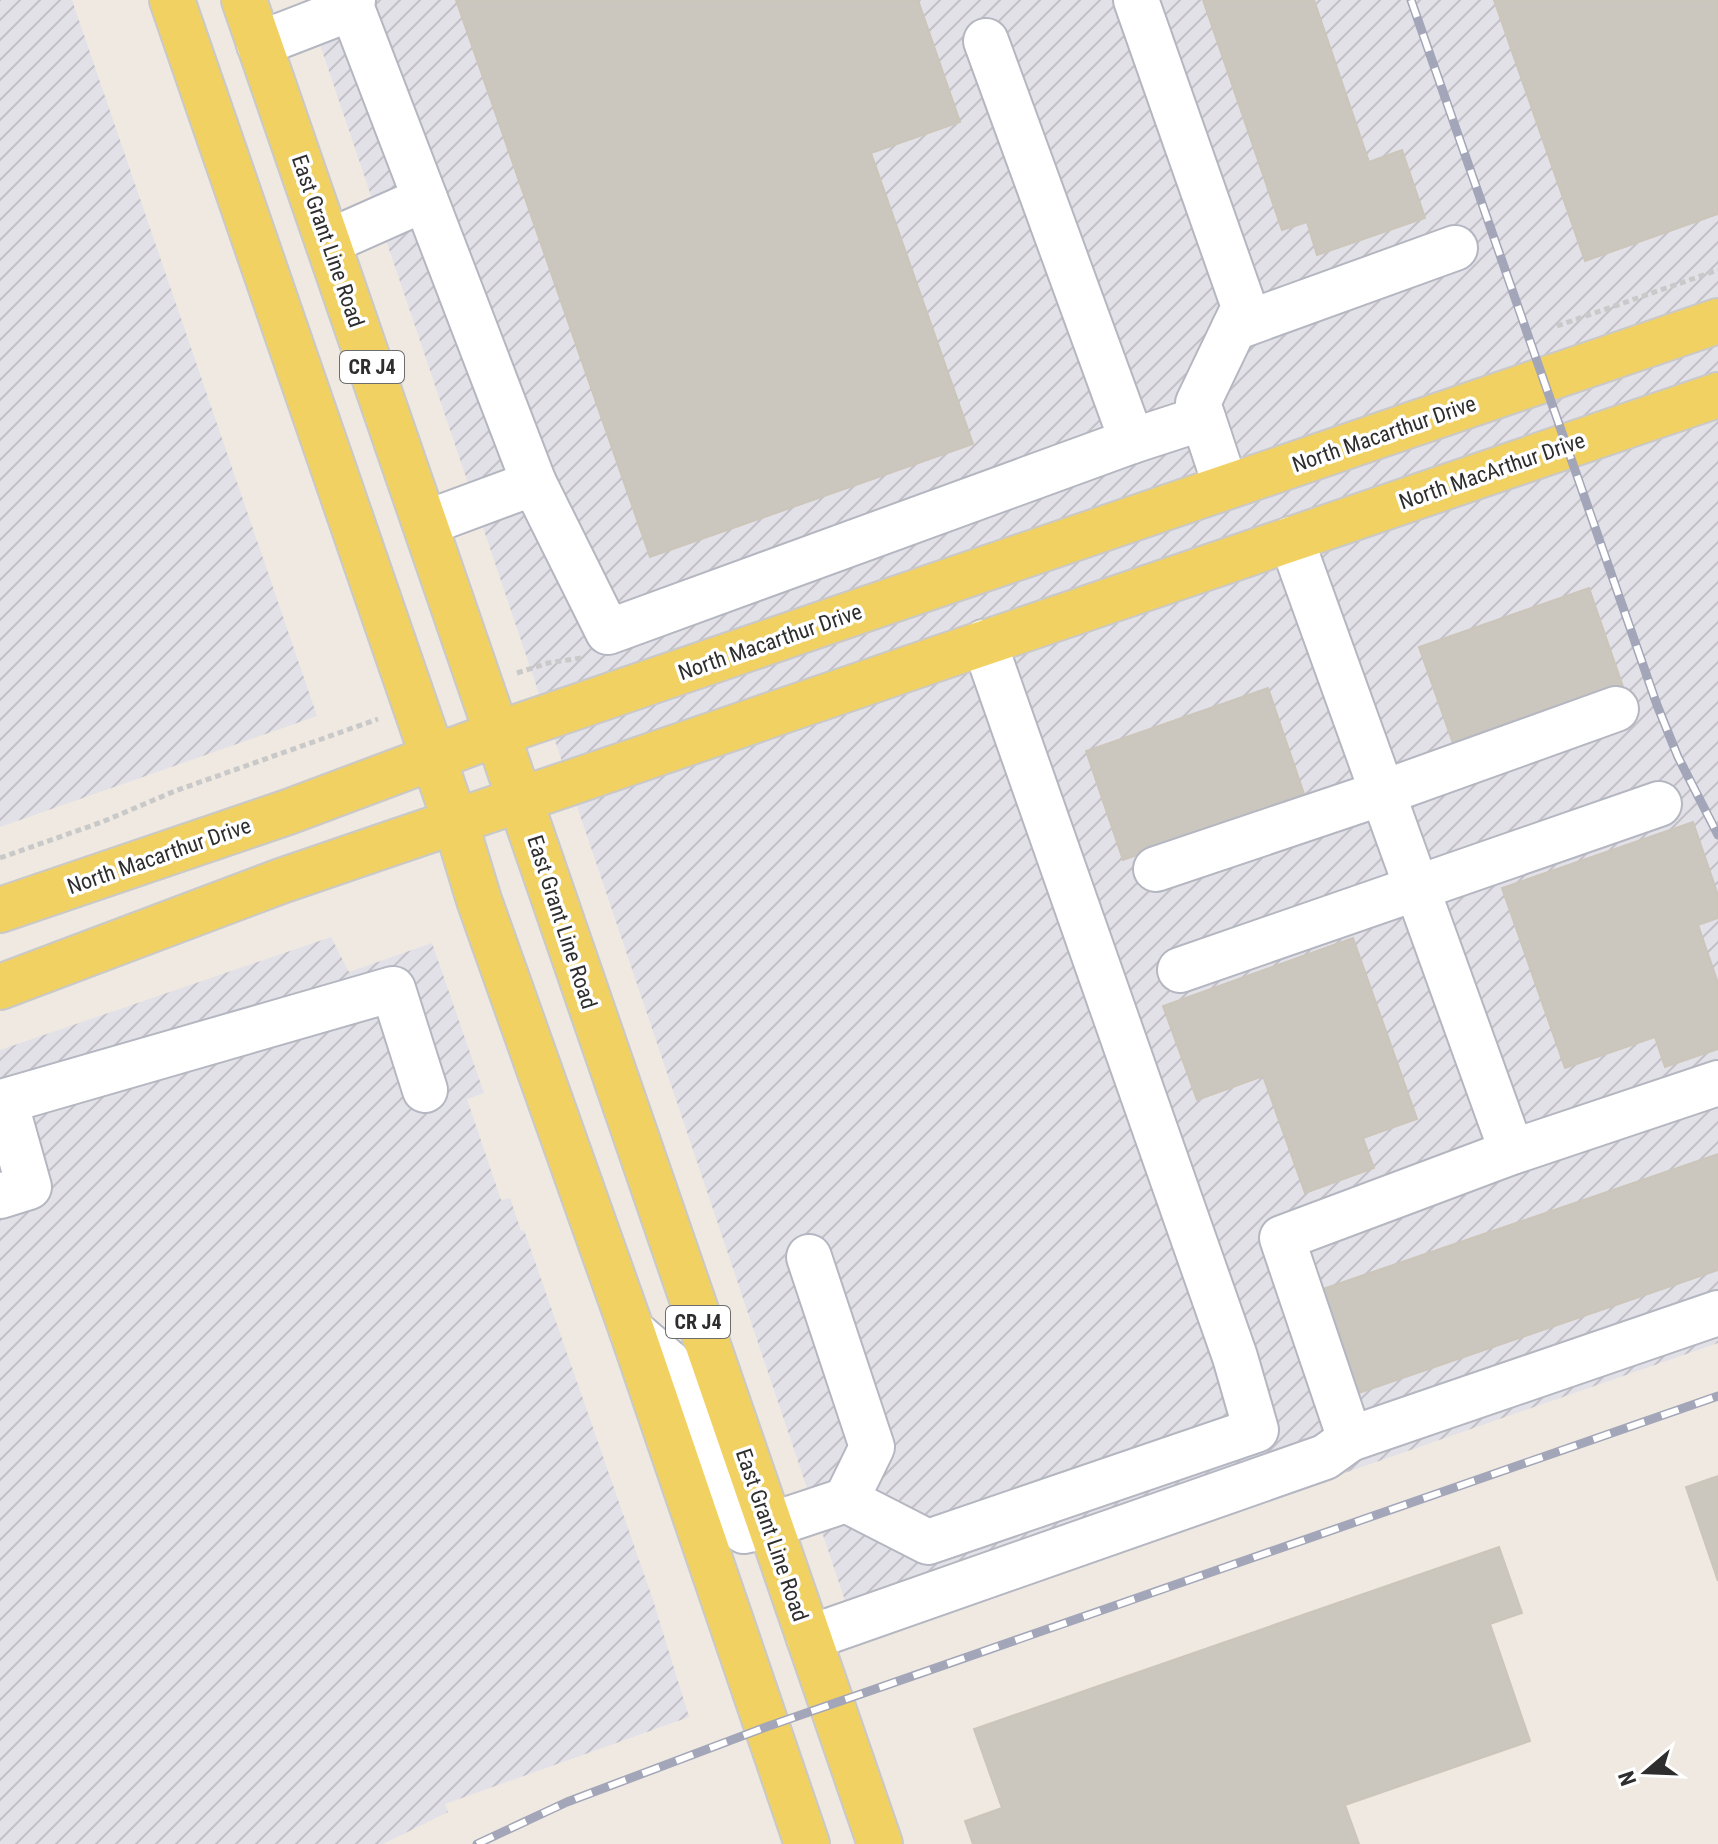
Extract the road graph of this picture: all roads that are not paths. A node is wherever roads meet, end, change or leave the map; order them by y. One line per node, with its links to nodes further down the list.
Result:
1 (172, 0): 22 (main road, CR J4)
2 (244, 0): 6 (main road, East Grant Line Road / CR J4)
3 (1136, 0): 11 (lane)
4 (353, 4): 6 (lane); 7 (lane)
5 (986, 41): 14 (lane)
6 (259, 44): 8 (main road, East Grant Line Road / CR J4)
7 (425, 199): 8 (lane); 15 (lane)
8 (328, 242): 17 (main road, East Grant Line Road / CR J4)
9 (1455, 248): 11 (lane)
10 (1718, 321): 16 (main road, North Macarthur Drive)
11 (1234, 328): 13 (lane)
12 (1718, 395): 18 (main road, North MacArthur Drive)
13 (1203, 418): 14 (lane); 16 (lane)
14 (1132, 441): 15 (lane)
15 (534, 483): 17 (lane)
16 (1226, 487): 21 (main road, North Macarthur Drive)
17 (426, 523): 21 (main road, East Grant Line Road / CR J4)
18 (1278, 543): 19 (main road); 23 (lane)
19 (984, 642): 24 (main road); 40 (lane)
20 (1616, 709): 23 (lane)
21 (499, 733): 22 (main road, North Macarthur Drive); 24 (main road, East Grant Line Road / CR J4)
22 (433, 756): 26 (main road, CR J4); 29 (main road, North Macarthur Drive)
23 (1382, 793): 27 (lane); 28 (lane)
24 (522, 798): 26 (main road); 41 (main road, East Grant Line Road / CR J4)
25 (1659, 804): 28 (lane)
26 (455, 821): 31 (main road); 38 (main road, CR J4)
27 (1156, 869)
28 (1416, 886): 30 (lane); 34 (lane)
29 (0, 910)
30 (1180, 970)
31 (0, 987)
32 (1718, 1083): 34 (lane)
33 (425, 1090): 35 (lane)
34 (1512, 1152): 39 (lane)
35 (0, 1196)
36 (809, 1257): 40 (lane)
37 (1718, 1313): 39 (lane)
38 (632, 1331): 41 (lane); 43 (main road, CR J4)
39 (1350, 1439): 42 (lane)
40 (846, 1500): 41 (lane)
41 (768, 1526): 42 (main road, East Grant Line Road / CR J4)
42 (809, 1638): 44 (main road, East Grant Line Road / CR J4)
43 (807, 1844)
44 (880, 1844)

